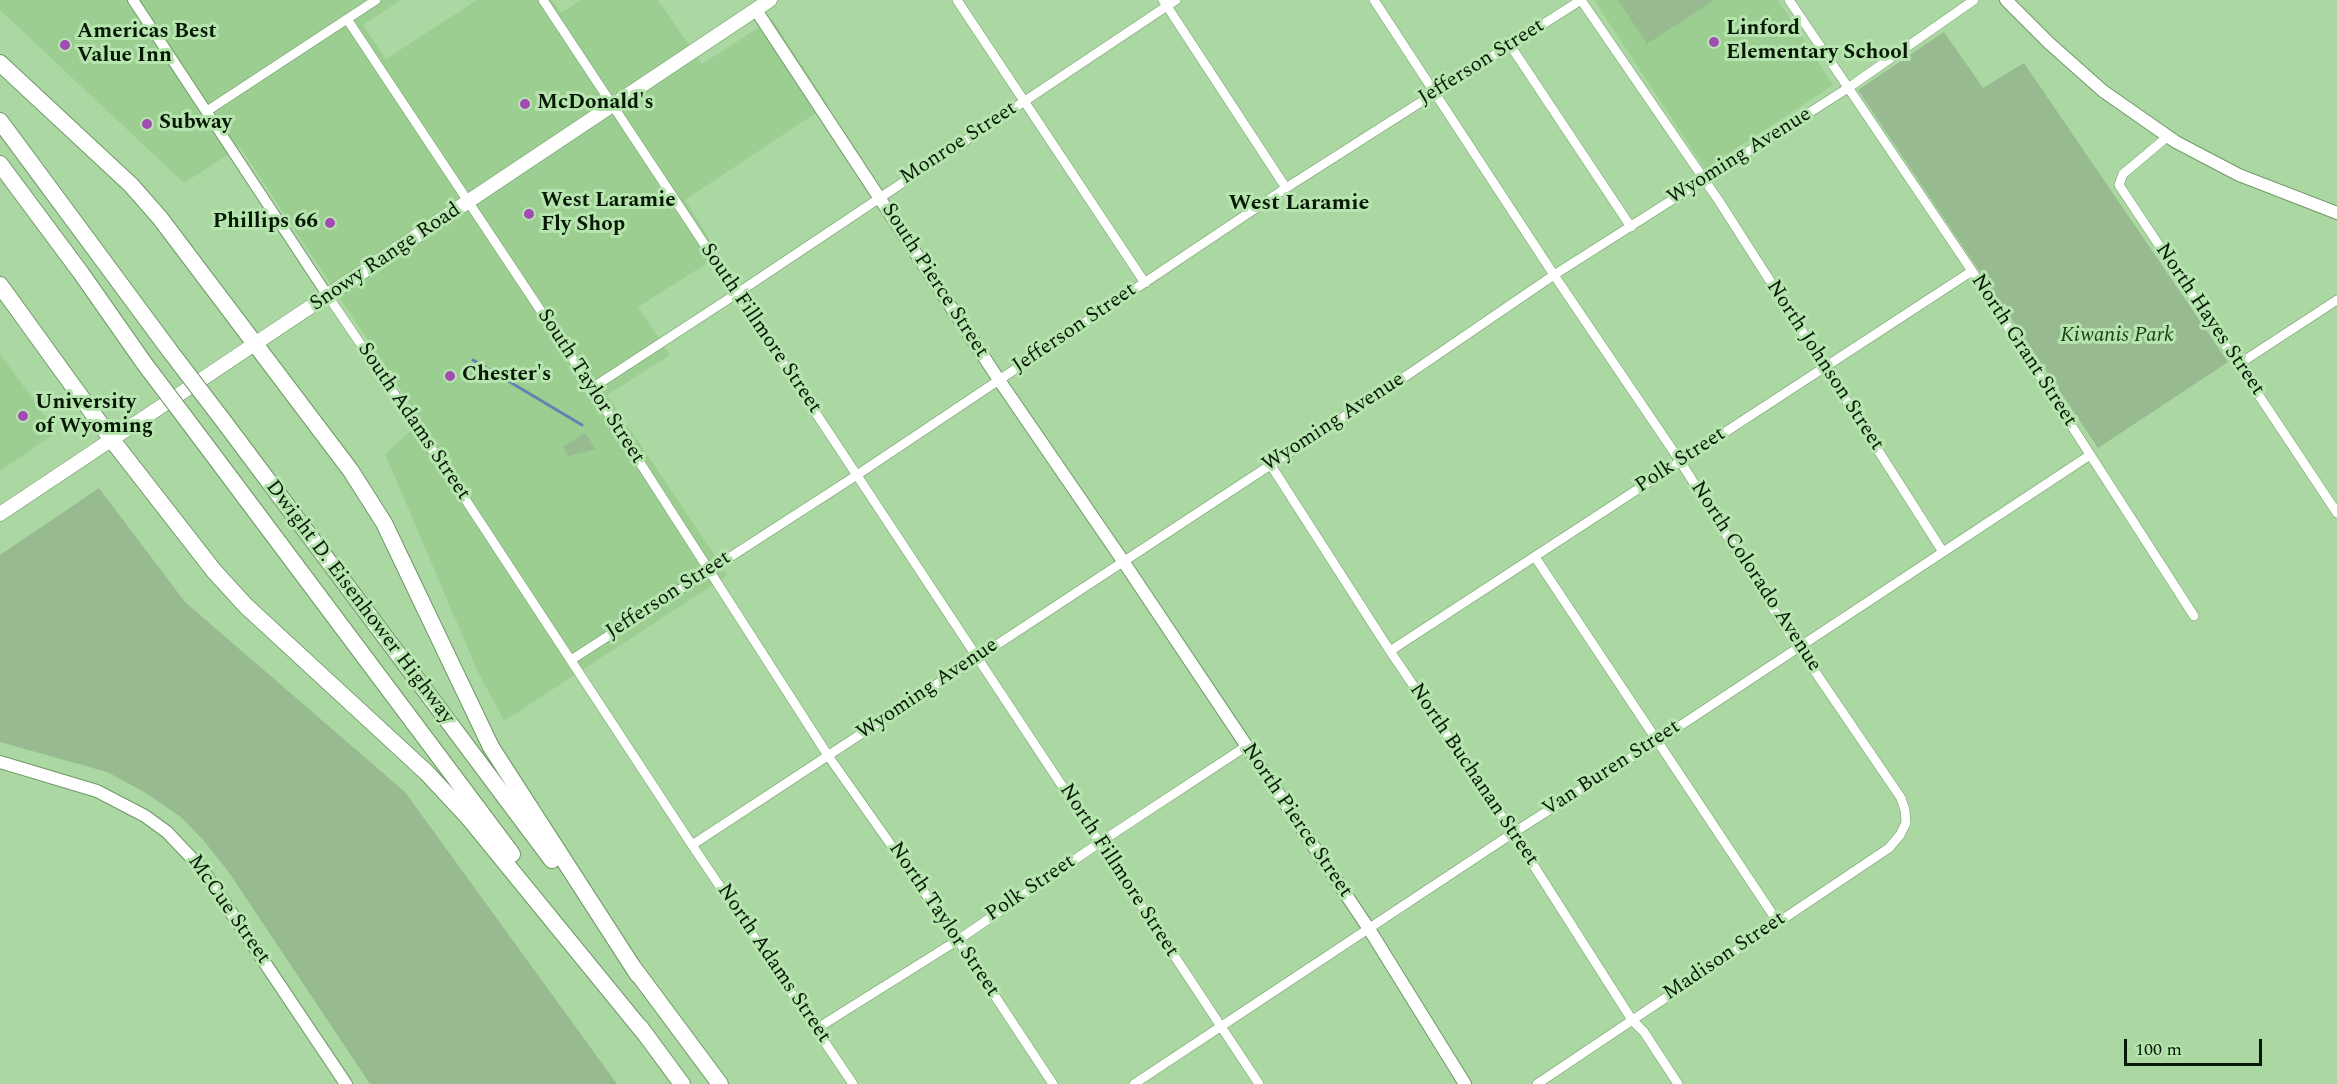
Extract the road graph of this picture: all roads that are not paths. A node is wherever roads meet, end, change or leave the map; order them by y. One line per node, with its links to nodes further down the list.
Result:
1 (133, 0): 21 (street, South Adams Street)
2 (376, 0): 14 (street)
3 (543, 0): 20 (street, South Fillmore Street)
4 (770, 0): 13 (main road, Snowy Range Road)
5 (957, 0): 19 (street)
6 (1176, 0): 12 (street, Monroe Street)
7 (1374, 0): 18 (street, North Colorado Avenue)
8 (1581, 0): 15 (street, Jefferson Street); 25 (street, North Johnson Street)
9 (1789, 0): 17 (street, North Grant Street)
10 (1974, 0): 17 (street, Wyoming Avenue)
11 (2006, 0): 23 (main road)
12 (1165, 3): 19 (street, Monroe Street); 26 (street)
13 (753, 5): 20 (main road, Snowy Range Road); 27 (main road, South Pierce Street)
14 (346, 19): 21 (street); 28 (street, South Taylor Street)
15 (1510, 45): 18 (street, Jefferson Street); 30 (street)
16 (0, 63): 38 (highway)
17 (1848, 88): 25 (street, Wyoming Avenue); 31 (street, North Grant Street)
18 (1436, 92): 26 (street, Jefferson Street); 32 (street, North Colorado Avenue)
19 (1023, 102): 27 (street, Monroe Street); 33 (street)
20 (614, 106): 28 (main road, Snowy Range Road); 35 (street, South Fillmore Street)
21 (207, 111): 36 (street, South Adams Street)
22 (0, 121): 70 (highway, Dwight D. Eisenhower Highway, bridge)
23 (2167, 137): 29 (main road); 39 (street, North Hayes Street)
24 (0, 164): 74 (highway, Dwight D. Eisenhower Highway, bridge)
25 (1705, 181): 30 (street, Wyoming Avenue); 40 (street, North Johnson Street)
26 (1286, 188): 33 (street, Jefferson Street)
27 (880, 197): 35 (street, Monroe Street); 41 (main road, South Pierce Street)
28 (469, 203): 36 (main road, Snowy Range Road); 42 (street, South Taylor Street)
29 (2337, 213)
30 (1631, 227): 32 (street, Wyoming Avenue)
31 (1972, 271): 40 (street, Polk Street); 44 (street, North Grant Street)
32 (1554, 275): 45 (street, North Colorado Avenue); 46 (street, Wyoming Avenue)
33 (1145, 283): 41 (street, Jefferson Street)
34 (0, 285): 43 (highway)
35 (736, 294): 42 (street, Monroe Street); 47 (street, South Fillmore Street)
36 (328, 296): 38 (main road, Snowy Range Road); 58 (street, South Adams Street)
37 (2337, 300): 39 (street)
38 (255, 345): 43 (main road, Snowy Range Road); 70 (highway)
39 (2240, 364): 48 (street, North Hayes Street)
40 (1824, 367): 45 (street, Polk Street); 50 (street, North Johnson Street)
41 (999, 380): 47 (street, Jefferson Street); 52 (main road, South Pierce Street)
42 (592, 388): 53 (street, South Taylor Street)
43 (112, 440): 49 (main road, Snowy Range Road); 74 (highway)
44 (2090, 455): 50 (street, Van Buren Street); 54 (street, North Grant Street)
45 (1680, 461): 51 (street, Polk Street); 55 (street, North Colorado Avenue)
46 (1270, 464): 52 (street, Wyoming Avenue); 56 (street, North Buchanan Street)
47 (857, 475): 53 (street, Jefferson Street); 57 (street, South Fillmore Street)
48 (2337, 513)
49 (0, 514)
50 (1943, 552): 55 (street, Van Buren Street)
51 (1535, 557): 56 (street, Polk Street); 59 (street)
52 (1123, 561): 57 (street, Wyoming Avenue); 60 (main road, North Pierce Street)
53 (709, 570): 58 (street, Jefferson Street); 61 (street, South Taylor Street)
54 (2194, 616)
55 (1798, 646): 59 (street, Van Buren Street); 63 (street, North Colorado Avenue)
56 (1390, 651): 64 (street, North Buchanan Street)
57 (977, 657): 61 (street, Wyoming Avenue); 65 (street, North Fillmore Street)
58 (571, 660): 66 (street, South Adams Street)
59 (1657, 741): 64 (street, Van Buren Street); 67 (street)
60 (1245, 747): 65 (street, Polk Street); 68 (main road, North Pierce Street)
61 (829, 757): 66 (street, Wyoming Avenue); 69 (street, North Taylor Street)
62 (0, 762): 75 (main road, McCue Street)
63 (1906, 823): 67 (street, Madison Street)
64 (1513, 833): 68 (street, Van Buren Street); 71 (street, North Buchanan Street)
65 (1099, 843): 69 (street, Polk Street); 72 (street, North Fillmore Street)
66 (692, 845): 73 (street, North Adams Street)
67 (1777, 921): 71 (street, Madison Street)
68 (1369, 929): 72 (street, Van Buren Street); 82 (main road, North Pierce Street)
69 (958, 939): 73 (street, Polk Street); 79 (street, North Taylor Street)
70 (638, 975): 77 (highway, Dwight D. Eisenhower Highway)
71 (1632, 1020): 83 (street, Madison Street); 84 (street, North Buchanan Street)
72 (1221, 1026): 80 (street, Van Buren Street); 81 (street, North Fillmore Street)
73 (816, 1029): 78 (street, North Adams Street)
74 (645, 1034): 76 (highway, Dwight D. Eisenhower Highway)
75 (346, 1084)
76 (682, 1084)
77 (720, 1084)
78 (853, 1084)
79 (1053, 1084)
80 (1134, 1084)
81 (1259, 1084)
82 (1465, 1084)
83 (1537, 1084)
84 (1678, 1084)

